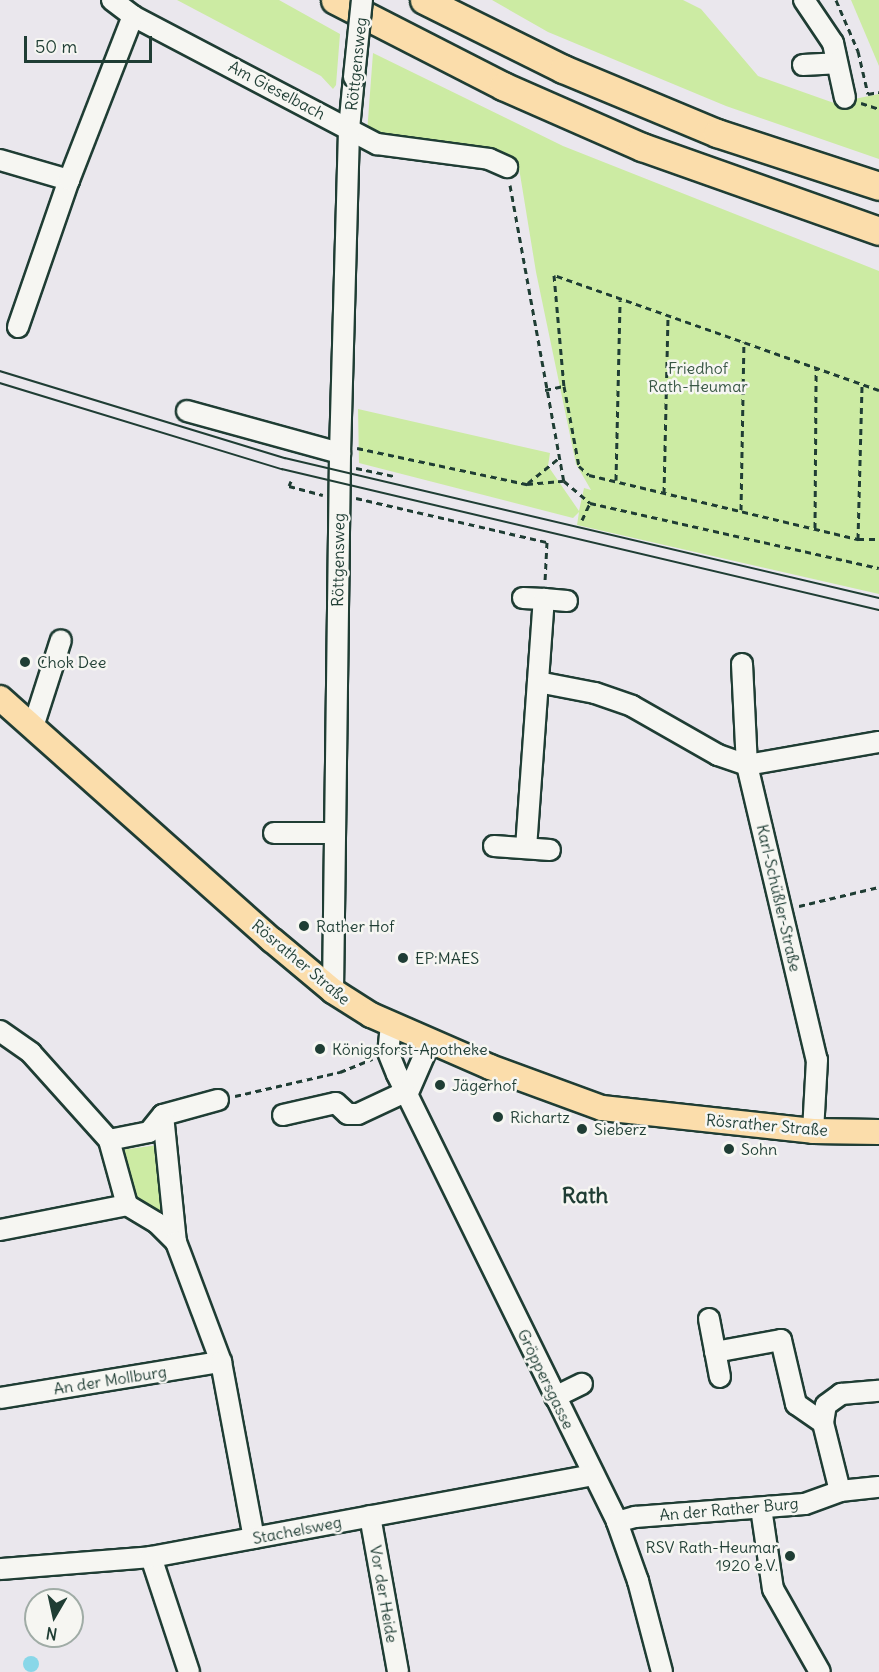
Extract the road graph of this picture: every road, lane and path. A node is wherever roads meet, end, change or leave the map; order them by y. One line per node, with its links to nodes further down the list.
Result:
1 (112, 0): 7 (street, Am Gieselbach)
2 (335, 0): 17 (highway)
3 (362, 0): 12 (street, Röttgensweg, bridge)
4 (424, 0): 16 (highway)
5 (804, 0): 8 (street)
6 (836, 0): 10 (path)
7 (133, 16): 12 (street, Am Gieselbach); 15 (street)
8 (836, 63): 9 (street); 11 (street)
9 (803, 65)
10 (879, 92)
11 (845, 98)
12 (349, 129): 14 (street, Röttgensweg); 28 (street, Röttgensweg)
13 (0, 160): 15 (street)
14 (507, 167): 25 (path)
15 (69, 180): 20 (street)
16 (879, 186)
17 (879, 231)
18 (620, 300): 19 (path); 24 (path); 31 (path)
19 (668, 316): 21 (path); 35 (path)
20 (18, 327)
21 (744, 342): 22 (path); 38 (path)
22 (816, 369): 23 (path); 40 (path)
23 (862, 385): 26 (path); 41 (path)
24 (564, 386): 25 (path); 31 (path)
25 (545, 390): 29 (path)
26 (879, 390)
27 (187, 411): 28 (street)
28 (340, 454): 30 (path); 34 (path); 36 (street, Röttgensweg)
29 (559, 458): 33 (path); 34 (path)
30 (393, 476)
31 (616, 480): 35 (path)
32 (291, 481): 36 (path)
33 (564, 482): 34 (path); 37 (path)
34 (527, 484)
35 (664, 493): 38 (path)
36 (339, 497): 45 (path); 55 (street, Röttgensweg)
37 (590, 503): 39 (path); 43 (path)
38 (741, 510): 40 (path)
39 (582, 519)
40 (814, 528): 41 (path)
41 (858, 539): 42 (path)
42 (879, 539)
43 (879, 568)
44 (523, 598): 45 (street)
45 (544, 599): 46 (street); 49 (street)
46 (567, 601)
47 (61, 640): 51 (street)
48 (742, 664): 53 (street, Karl-Schüßler-Straße)
49 (538, 682): 53 (street); 57 (street)
50 (0, 698): 51 (main road, Rösrather Straße)
51 (33, 727): 61 (main road, Rösrather Straße)
52 (879, 742): 53 (street)
53 (747, 765): 60 (street, Karl-Schüßler-Straße)
54 (274, 833): 55 (street)
55 (333, 833): 61 (street, Röttgensweg)
56 (494, 846): 57 (street)
57 (526, 848): 58 (street)
58 (550, 850)
59 (879, 887): 60 (path)
60 (783, 910): 70 (street, Karl-Schüßler-Straße)
61 (333, 991): 62 (main road, Rösrather Straße)
62 (391, 1025): 64 (main road, Rösrather Straße); 65 (street, Gröppersgasse)
63 (0, 1031): 72 (street)
64 (430, 1042): 66 (street); 70 (main road, Rösrather Straße)
65 (388, 1052): 66 (street, Gröppersgasse); 67 (path)
66 (406, 1093): 69 (street); 82 (street, Gröppersgasse)
67 (218, 1100): 68 (street)
68 (163, 1115): 72 (street); 75 (street)
69 (283, 1115)
70 (813, 1131): 71 (main road, Rösrather Straße)
71 (879, 1132)
72 (109, 1140): 73 (street)
73 (127, 1205): 74 (street); 75 (street)
74 (0, 1230)
75 (176, 1242): 78 (street)
76 (709, 1319): 77 (street)
77 (715, 1352): 79 (street); 84 (street)
78 (221, 1362): 83 (street, An der Mollburg); 91 (street)
79 (720, 1377)
80 (582, 1384): 82 (street)
81 (879, 1391): 84 (street)
82 (555, 1397): 85 (street, Gröppersgasse)
83 (0, 1398)
84 (823, 1423): 87 (street)
85 (593, 1475): 89 (street, Stachelsweg); 90 (street, Gröppersgasse)
86 (879, 1487): 87 (street, An der Rather Burg)
87 (840, 1491): 88 (street, An der Rather Burg)
88 (761, 1508): 90 (street, An der Rather Burg); 97 (street)
89 (370, 1516): 91 (street, Stachelsweg); 95 (street, Vor der Heide)
90 (617, 1522): 96 (street, Gröppersgasse)
91 (254, 1538): 92 (street, Stachelsweg)
92 (151, 1557): 93 (street, Stachelsweg); 94 (street)
93 (0, 1569)
94 (189, 1672)
95 (398, 1672)
96 (662, 1672)
97 (820, 1672)

